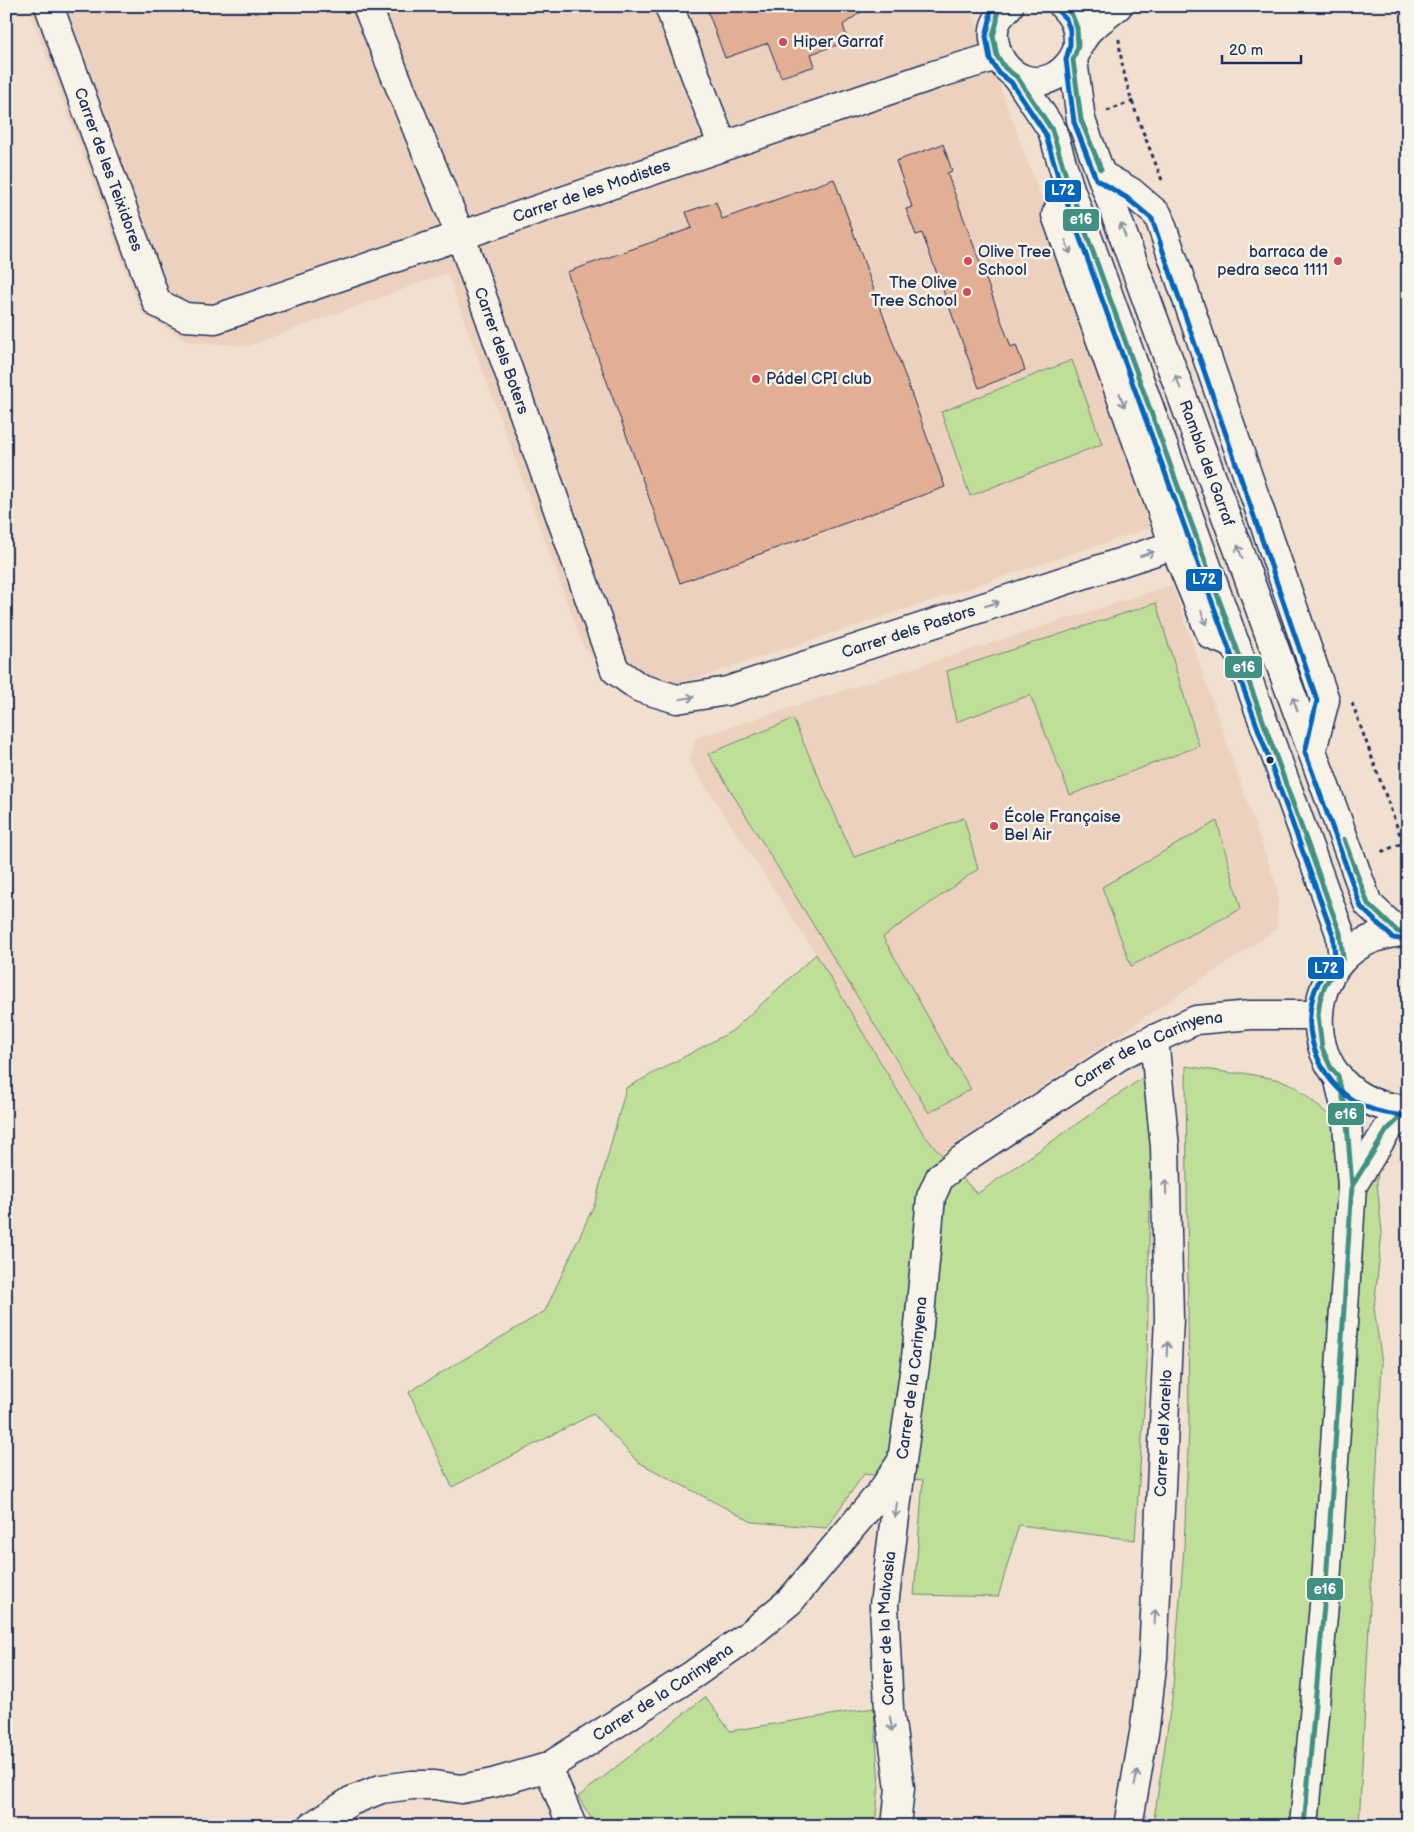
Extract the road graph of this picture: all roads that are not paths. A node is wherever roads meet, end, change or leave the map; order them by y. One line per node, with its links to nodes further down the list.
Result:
1 (49, 6): 14 (street, Carrer de les Teixidores)
2 (367, 6): 13 (street, Carrer dels Boters)
3 (669, 6): 10 (street)
4 (1062, 6): 7 (street, Rambla del Garraf)
5 (1084, 6): 7 (street)
6 (1001, 11): 8 (street)
7 (1075, 53): 9 (street); 11 (street, Rambla del Garraf)
8 (997, 56): 9 (street); 10 (street, Carrer de les Modistes)
9 (1017, 77): 12 (street)
10 (723, 147): 13 (street, Carrer de les Modistes)
11 (1103, 176): 18 (street, Rambla del Garraf, one-way to 11); 18 (street, Rambla del Garraf)
12 (1069, 186): 15 (street, one-way to 15); 16 (street)
13 (461, 237): 14 (street, Carrer de les Modistes); 17 (street, Carrer dels Boters)
14 (185, 317)
15 (1174, 545): 16 (street, one-way to 16); 17 (street, Carrer dels Pastors, one-way to 15)
16 (1236, 645): 20 (street)
17 (640, 688)
18 (1312, 750): 19 (street, Rambla del Garraf)
19 (1403, 932): 20 (street)
20 (1342, 946): 21 (street)
21 (1318, 1015): 22 (street, Carrer de la Carinyena); 23 (street)
22 (1154, 1039): 26 (street, Carrer de la Carinyena); 31 (street, Carrer del Xarel·lo, one-way to 22)
23 (1338, 1076): 24 (street); 25 (street)
24 (1408, 1110): 25 (street)
25 (1352, 1186): 32 (street)
26 (902, 1461): 27 (street, Carrer de la Carinyena); 30 (street, Carrer de la Malvasia, one-way to 30)
27 (548, 1766): 28 (street, Carrer de la Carinyena); 29 (street)
28 (312, 1826)
29 (572, 1826)
30 (896, 1826)
31 (1128, 1826)
32 (1304, 1826)

